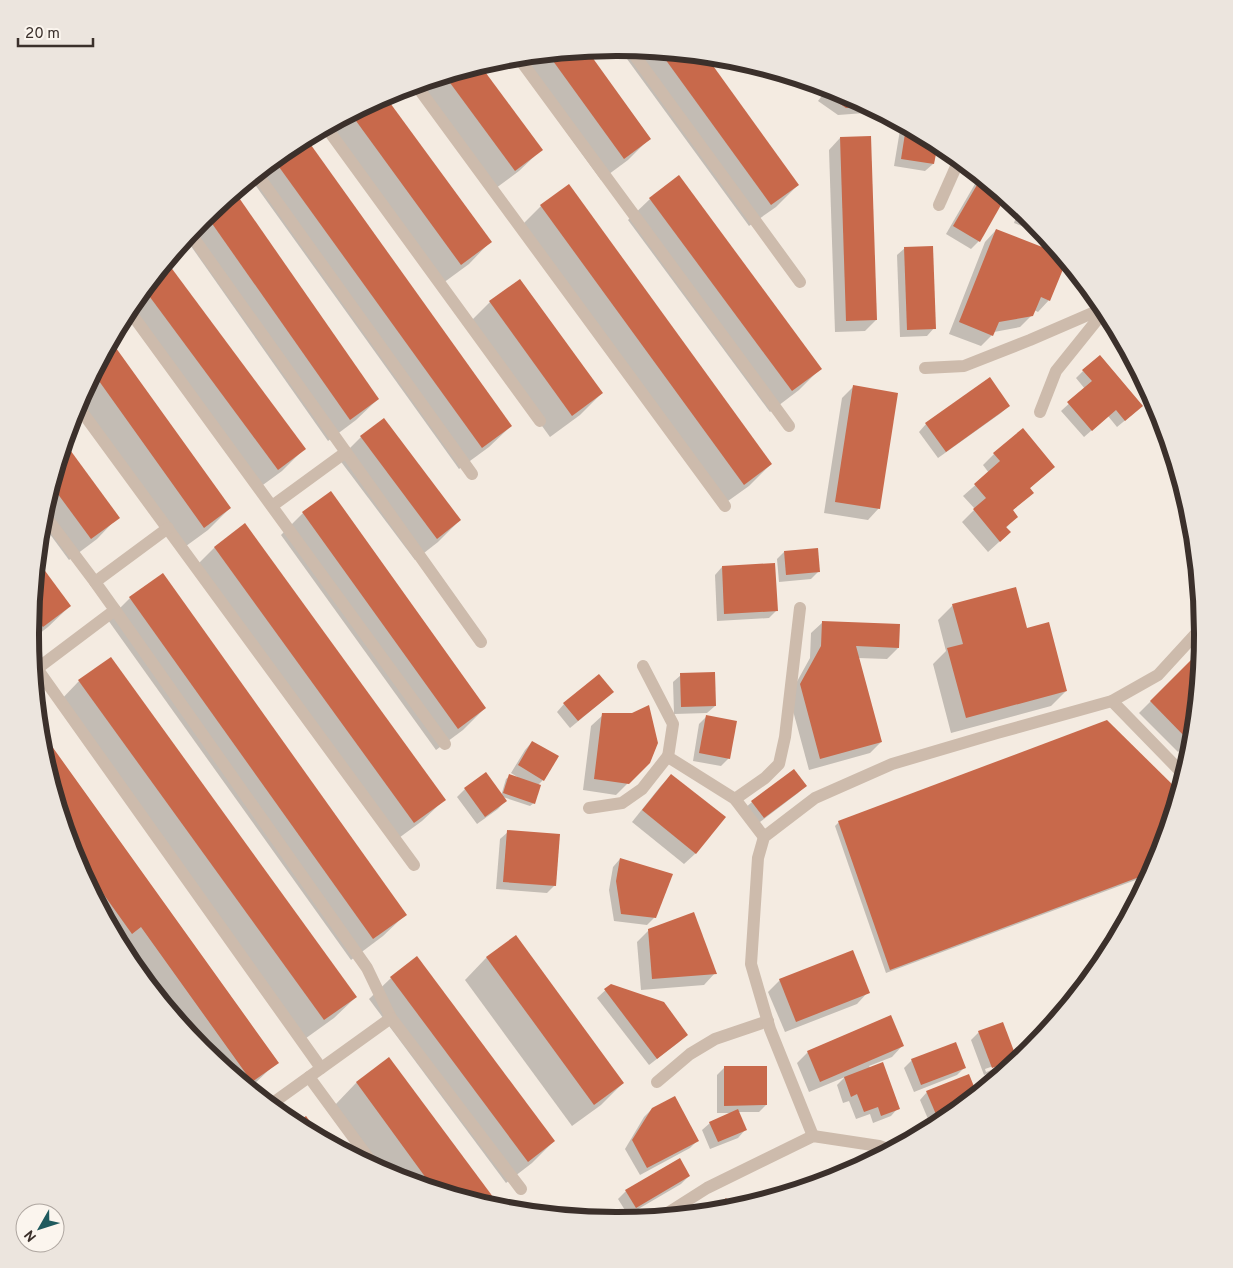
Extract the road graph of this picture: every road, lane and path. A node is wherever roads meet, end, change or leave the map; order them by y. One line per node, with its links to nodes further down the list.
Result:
1 (635, 57): 9 (street)
2 (523, 64): 17 (street)
3 (420, 91): 21 (street)
4 (330, 133): 16 (street)
5 (956, 167): 7 (street)
6 (261, 179): 19 (street)
7 (939, 205)
8 (194, 240): 18 (street)
9 (800, 282)
10 (1096, 312): 13 (street)
11 (1099, 316): 14 (street)
12 (134, 317): 20 (street)
13 (925, 368)
14 (1040, 412)
15 (83, 413): 23 (street)
16 (540, 421)
17 (789, 426)
18 (346, 452): 20 (street); 28 (street)
19 (472, 474)
20 (272, 506): 33 (street)
21 (725, 506)
22 (50, 522): 24 (street)
23 (168, 528): 24 (street); 39 (street)
24 (95, 582): 26 (street)
25 (800, 608): 36 (street)
26 (115, 610): 29 (street); 40 (street)
27 (1194, 637): 32 (street)
28 (481, 642)
29 (40, 664)
30 (643, 666): 34 (street)
31 (41, 677): 42 (street)
32 (1112, 701): 35 (street); 38 (street)
33 (445, 744)
34 (668, 756): 36 (street); 37 (street)
35 (1178, 769)
36 (735, 799): 38 (street)
37 (589, 808)
38 (764, 837): 41 (street)
39 (414, 865)
40 (391, 1018): 42 (street); 49 (street)
41 (768, 1021): 44 (street); 46 (street)
42 (322, 1068): 43 (street)
43 (309, 1077): 45 (street); 48 (street)
44 (658, 1082)
45 (277, 1100)
46 (813, 1136): 47 (street); 50 (street)
47 (881, 1147)
48 (366, 1154)
49 (521, 1189)
50 (674, 1209)

